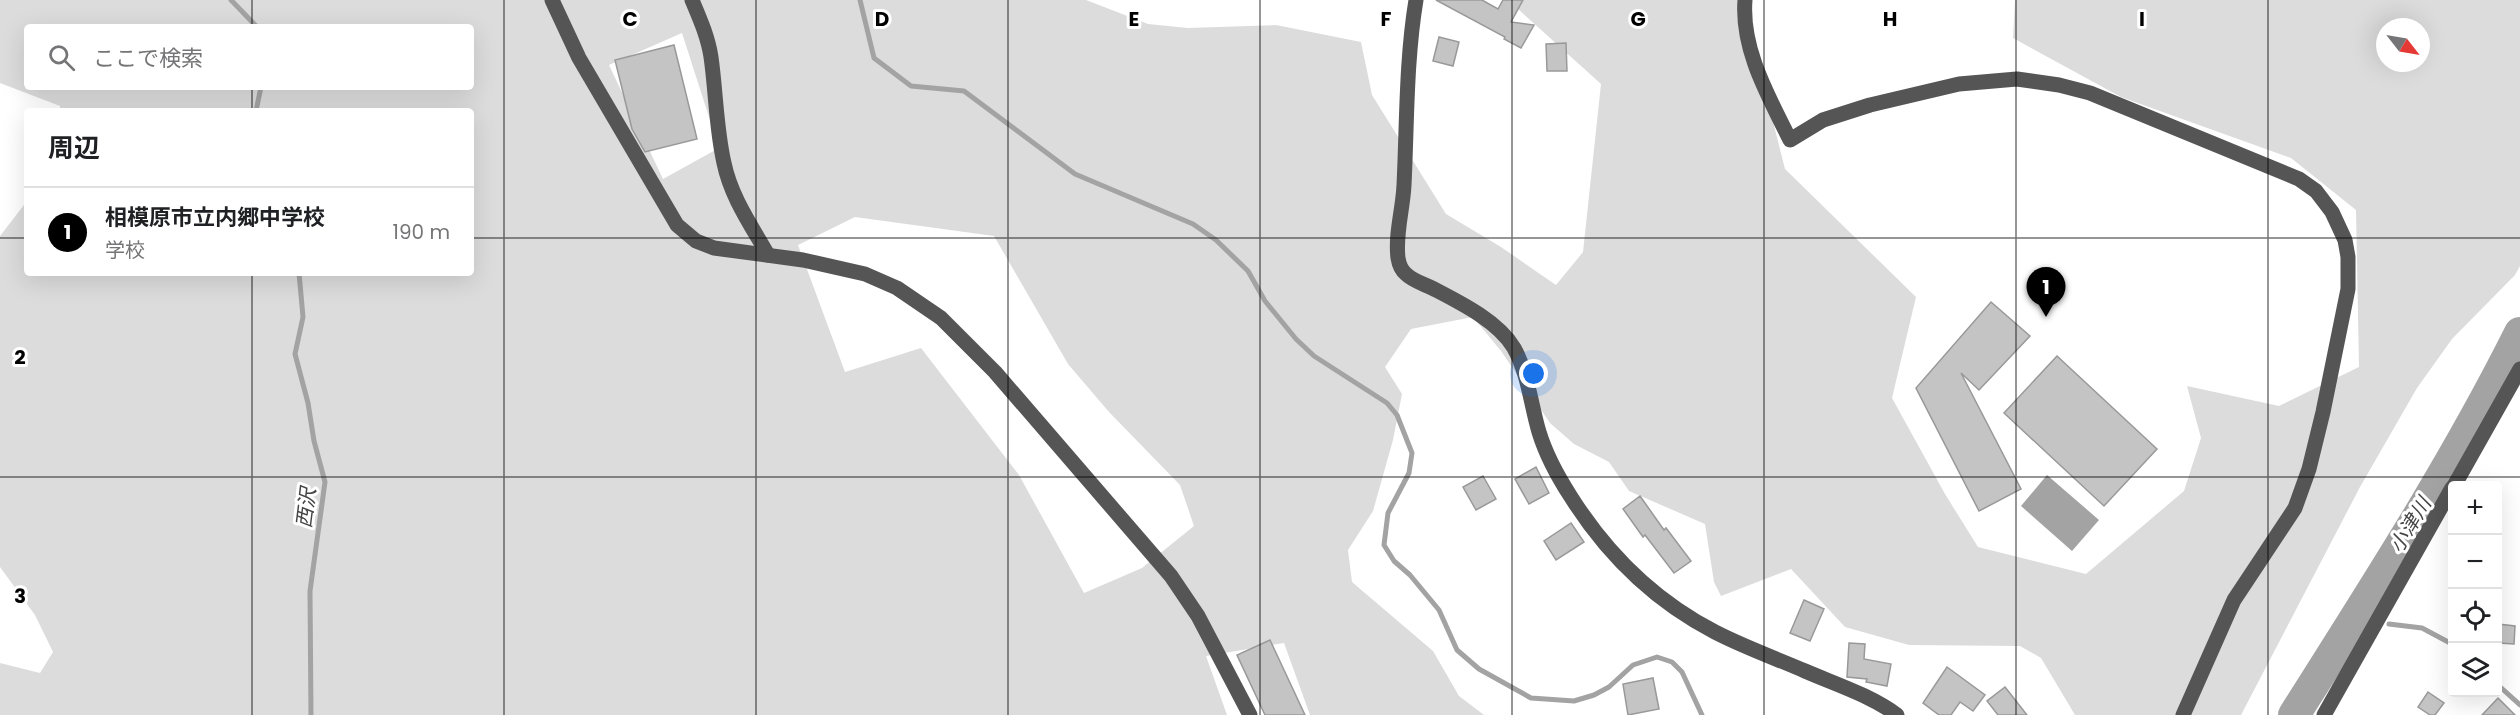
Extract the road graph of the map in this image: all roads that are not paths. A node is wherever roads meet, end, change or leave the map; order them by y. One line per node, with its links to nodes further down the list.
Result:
1 (552, 0): 5 (street)
2 (692, 0): 5 (street)
3 (1416, 0): 10 (street)
4 (1745, 0): 11 (street)
5 (768, 255): 9 (street)
6 (2520, 369): 7 (street)
7 (2456, 481)
8 (2448, 496): 12 (street)
9 (1250, 715)
10 (1897, 715)
11 (2183, 715)
12 (2324, 715)

